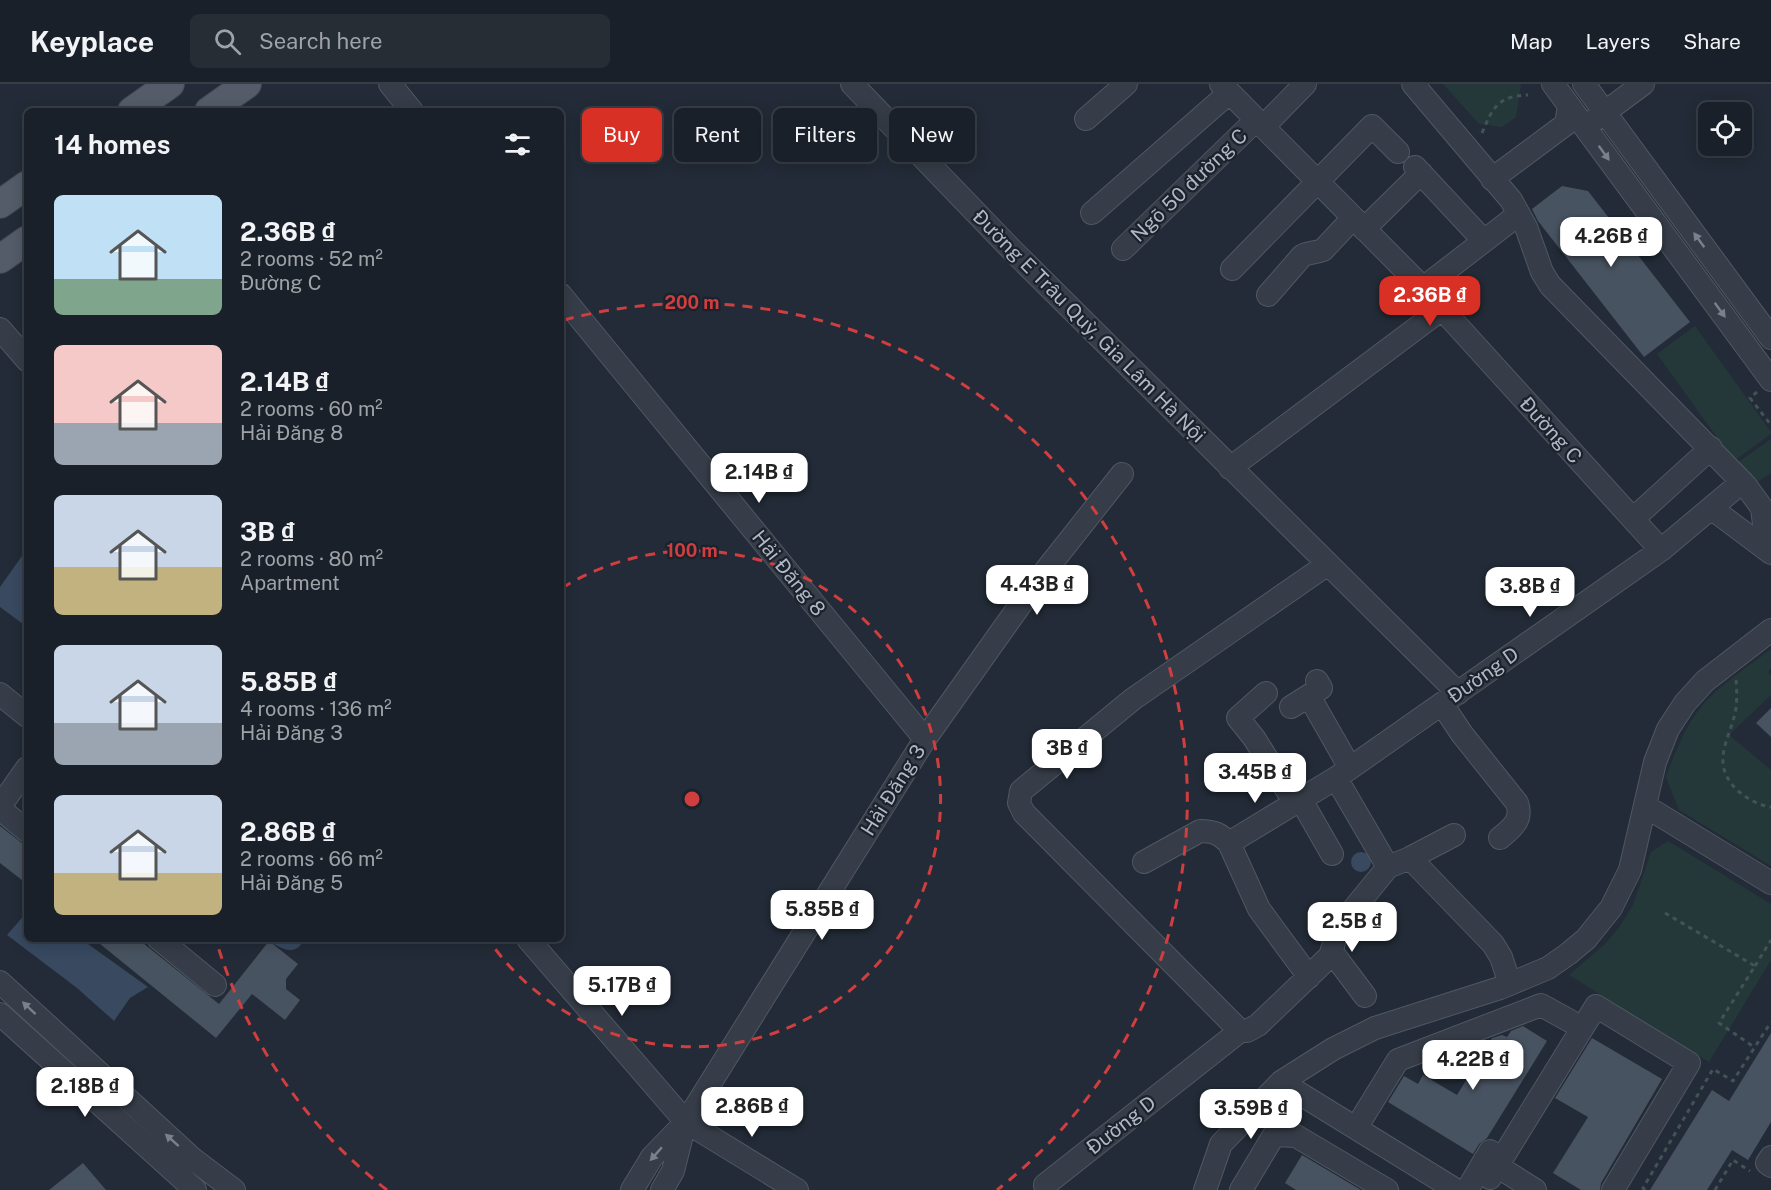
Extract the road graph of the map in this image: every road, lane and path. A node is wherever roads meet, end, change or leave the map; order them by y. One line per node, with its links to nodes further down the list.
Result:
1 (170, 84): 13 (main road)
2 (247, 84): 14 (main road)
3 (390, 84): 15 (street)
4 (852, 84): 44 (street, Đường E Trâu Quỳ, Gia Lâm Hà Nội)
5 (1126, 84): 17 (street)
6 (1305, 84): 19 (street)
7 (1413, 84): 22 (street)
8 (1553, 84): 18 (street)
9 (1643, 84): 16 (street)
10 (1591, 86): 16 (street); 18 (street)
11 (1225, 88): 19 (street, Đường C); 26 (street)
12 (1528, 95): 20 (path)
13 (136, 108)
14 (213, 108)
15 (410, 108)
16 (1605, 112): 18 (street); 39 (street, one-way to 16)
17 (1086, 119)
18 (1573, 119): 22 (street); 41 (street, one-way to 41)
19 (1259, 123): 23 (street, Đường C); 31 (street, Ngõ 50 đường C)
20 (1482, 133)
21 (1411, 164): 23 (street); 28 (street); 29 (street)
22 (1492, 179): 27 (street)
23 (1318, 183): 28 (street, Đường C); 33 (street)
24 (17, 186): 25 (main road)
25 (0, 204)
26 (1092, 213)
27 (1519, 214): 29 (street); 43 (street)
28 (1359, 224): 34 (street, Đường C); 35 (street)
29 (1484, 241): 34 (street)
30 (24, 242): 32 (main road)
31 (1123, 249)
32 (0, 259)
33 (1233, 269)
34 (1423, 288): 37 (street, Đường C)
35 (1268, 295)
36 (564, 299): 59 (street, Hải Đăng 8)
37 (1442, 309): 44 (street); 48 (street, Đường C)
38 (0, 329): 40 (street)
39 (1770, 334)
40 (24, 357)
41 (1765, 385): 42 (path)
42 (1771, 425)
43 (1711, 448): 46 (street); 48 (street)
44 (1230, 468): 51 (street, Đường E Trâu Quỳ, Gia Lâm Hà Nội)
45 (1122, 474): 59 (street, Hải Đăng 3)
46 (1742, 482): 47 (street, Đường D); 50 (street)
47 (1711, 508): 49 (street, Đường D); 50 (street)
48 (1633, 519): 49 (street, Đường C)
49 (1661, 550): 57 (street, Đường D)
50 (1769, 551)
51 (1328, 564): 57 (street, Đường E Trâu Quỳ, Gia Lâm Hà Nội); 89 (street)
52 (1771, 630): 63 (street)
53 (1735, 672): 64 (path)
54 (1266, 693): 62 (street)
55 (0, 694): 58 (street)
56 (1306, 695): 61 (street)
57 (1450, 698): 61 (street, Đường D); 67 (street, Đường E Trâu Quỳ, Gia Lâm Hà Nội)
58 (24, 714)
59 (925, 739): 94 (street, Hải Đăng 3)
60 (24, 772): 65 (street)
61 (1343, 773): 62 (street, Đường D); 72 (street)
62 (1298, 801): 68 (street, Đường D); 69 (street)
63 (1645, 806): 73 (street); 82 (street)
64 (1771, 807)
65 (24, 829)
66 (1454, 835): 70 (street, Đường D)
67 (1500, 838)
68 (1229, 843): 71 (street); 80 (street)
69 (1332, 854)
70 (1410, 858): 72 (street, Đường D); 82 (street)
71 (1144, 862)
72 (1388, 867): 78 (street, Đường D)
73 (1771, 883)
74 (1665, 913): 79 (path)
75 (1771, 940): 79 (path)
76 (163, 942): 83 (street)
77 (531, 942): 94 (street)
78 (1332, 952): 80 (street, Đường D); 84 (street)
79 (1755, 966): 91 (path)
80 (1309, 977): 89 (street, Đường D)
81 (0, 982): 97 (street, one-way to 81)
82 (1510, 984): 85 (street)
83 (215, 985)
84 (1365, 996)
85 (1427, 1010): 90 (street); 92 (street)
86 (0, 1014): 99 (street)
87 (1580, 1019): 90 (street); 93 (street); 110 (street)
88 (1771, 1022): 91 (path)
89 (1240, 1030): 98 (street, Đường D)
90 (1439, 1044): 95 (street)
91 (1754, 1047): 111 (path)
92 (1281, 1082): 95 (street); 104 (street)
93 (1530, 1100): 108 (street); 109 (street)
94 (686, 1122): 101 (street, Hải Đăng 3, one-way to 101); 102 (street, Hải Đăng 3); 103 (street)
95 (1356, 1128): 107 (street)
96 (1766, 1162): 112 (path)
97 (205, 1167): 99 (street); 100 (street)
98 (1045, 1185)
99 (191, 1189)
100 (234, 1190)
101 (632, 1190)
102 (662, 1190)
103 (797, 1190)
104 (1205, 1190)
105 (1241, 1190): 106 (street)
106 (1387, 1190)
107 (1456, 1190)
108 (1467, 1190)
109 (1535, 1190)
110 (1613, 1190)
111 (1645, 1190)
112 (1715, 1190)

